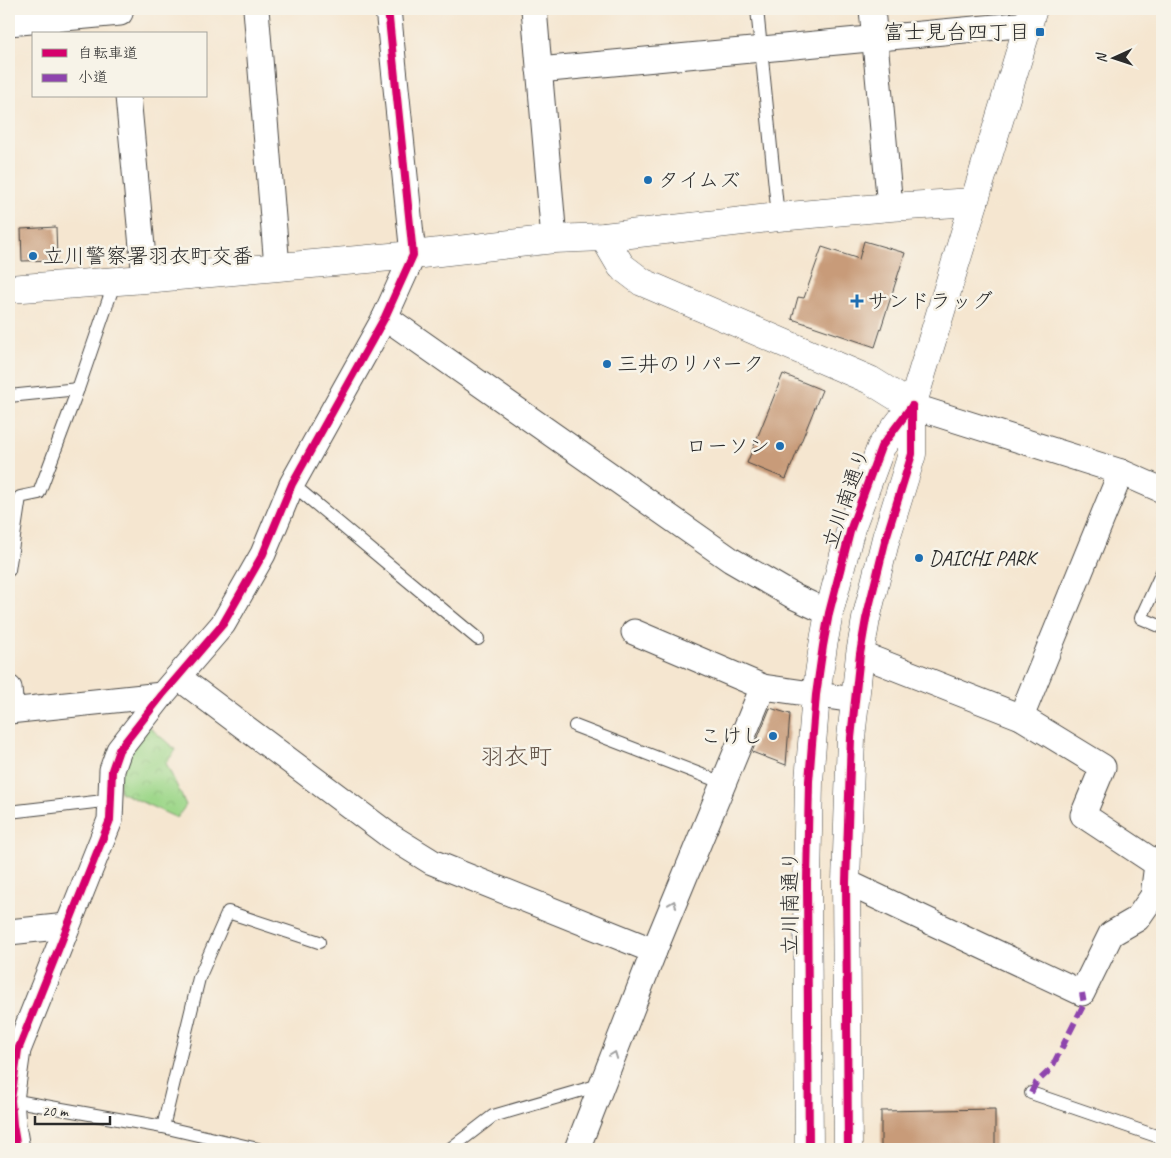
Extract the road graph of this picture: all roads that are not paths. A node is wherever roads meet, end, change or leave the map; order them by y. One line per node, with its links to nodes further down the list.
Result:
1 (256, 9): 19 (street)
2 (388, 9): 18 (street)
3 (534, 9): 11 (street)
4 (757, 9): 10 (lane)
5 (872, 9): 9 (street)
6 (1030, 17): 9 (street); 13 (street, 立川南通り)
7 (121, 18): 8 (street)
8 (9, 23)
9 (875, 39): 10 (street); 14 (street)
10 (761, 49): 11 (street); 15 (lane)
11 (539, 70): 17 (street)
12 (128, 98): 20 (street)
13 (974, 202): 14 (street); 26 (street, 立川南通り)
14 (890, 207): 15 (street)
15 (778, 218): 16 (street)
16 (604, 237): 17 (street); 26 (street)
17 (554, 239): 18 (street)
18 (413, 255): 19 (street); 23 (street)
19 (277, 267): 20 (street)
20 (145, 279): 21 (street)
21 (115, 281): 22 (street); 24 (lane)
22 (9, 288)
23 (385, 317): 28 (street); 33 (street)
24 (78, 389): 25 (lane); 30 (lane)
25 (9, 396)
26 (912, 406): 27 (street); 33 (street, 立川南通り); 37 (street, 立川南通り)
27 (1121, 472): 29 (street); 43 (street)
28 (292, 484): 36 (lane); 38 (street)
29 (1162, 490)
30 (14, 497): 31 (lane)
31 (9, 570)
32 (1162, 572): 34 (lane)
33 (830, 613): 40 (street, 立川南通り)
34 (1162, 627)
35 (634, 632): 39 (street)
36 (478, 639)
37 (860, 654): 41 (street, 立川南通り); 43 (street)
38 (170, 686): 42 (street); 46 (street); 52 (street)
39 (763, 687): 40 (street); 45 (street)
40 (816, 695): 41 (street); 63 (street, 立川南通り)
41 (854, 700): 48 (street, 立川南通り)
42 (9, 703)
43 (1021, 717): 48 (street)
44 (575, 726): 45 (lane)
45 (723, 783): 52 (street, one-way to 45)
46 (112, 800): 47 (lane); 49 (street)
47 (9, 812)
48 (846, 882): 64 (street, 立川南通り)
49 (67, 926): 50 (street); 53 (street)
50 (9, 932)
51 (319, 942): 57 (lane)
52 (654, 951): 54 (street, one-way to 52)
53 (14, 1050): 56 (street)
54 (603, 1084): 61 (lane); 62 (street)
55 (1031, 1093): 58 (lane)
56 (12, 1100): 57 (lane); 59 (street)
57 (163, 1127): 60 (lane)
58 (1162, 1138)
59 (17, 1149)
60 (258, 1149)
61 (450, 1149)
62 (577, 1149)
63 (809, 1149)
64 (848, 1149)

